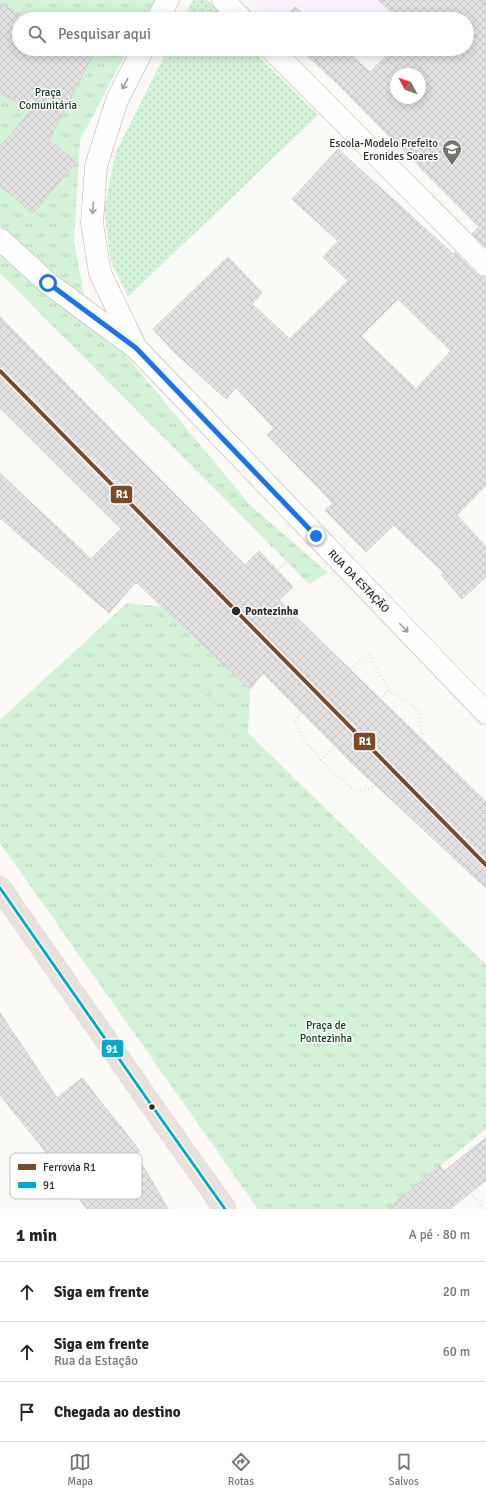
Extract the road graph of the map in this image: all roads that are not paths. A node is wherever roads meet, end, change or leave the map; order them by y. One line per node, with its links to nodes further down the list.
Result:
1 (168, 0): 3 (street)
2 (223, 0): 4 (street)
3 (162, 12)
4 (235, 12)
5 (139, 56): 9 (street, RUA DA ESTAÇÃO, one-way to 9)
6 (278, 56): 8 (street)
7 (0, 239): 9 (street)
8 (486, 265)
9 (136, 348): 10 (street, RUA DA ESTAÇÃO, one-way to 10)
10 (486, 713)
11 (0, 888): 12 (main road)
12 (226, 1209)

